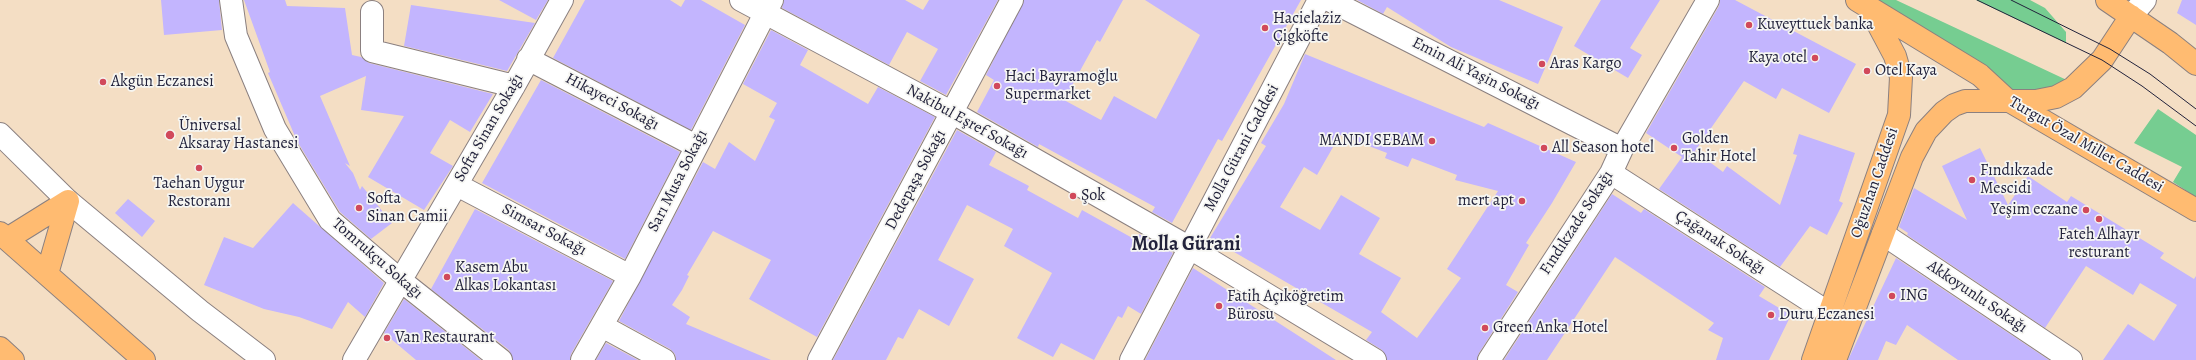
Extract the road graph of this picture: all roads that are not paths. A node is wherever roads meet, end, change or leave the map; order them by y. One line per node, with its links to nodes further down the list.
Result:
1 (231, 0): 31 (street, Tomrukçu Sokağı)
2 (562, 0): 14 (street, Softa Sinan Sokağı)
3 (741, 0): 11 (street, Nakibul Eşref Sokağı)
4 (1012, 0): 18 (street, Dedepaşa Sokağı)
5 (1319, 0): 28 (street, Molla Gürani Caddesi)
6 (1329, 0): 21 (street, Emin Ali Yaşin Sokağı)
7 (1708, 0): 21 (street, Fındıkzade Sokağı)
8 (2108, 0): 13 (main road)
9 (2146, 0): 13 (street)
10 (1863, 4): 17 (main road, Turgut Özal Millet Caddesi); 32 (main road, Oğuzhan Caddesi)
11 (769, 6): 18 (street, Nakibul Eşref Sokağı); 20 (street, Sarı Musa Sokağı)
12 (372, 12): 16 (street)
13 (2132, 16): 15 (main road); 17 (main road, Oğuzhan Caddesi)
14 (528, 58): 16 (street, Softa Sinan Sokağı); 20 (street, Hikayeci Sokağı)
15 (2196, 64)
16 (514, 86): 23 (street, Softa Sinan Sokağı)
17 (2006, 100): 25 (main road, Turgut Özal Millet Caddesi); 26 (main road, Oğuzhan Caddesi)
18 (953, 113): 28 (street, Nakibul Eşref Sokağı); 42 (street, Dedepaşa Sokağı)
19 (0, 134): 24 (street)
20 (696, 146): 30 (street, Sarı Musa Sokağı)
21 (1622, 149): 22 (street, Fındıkzade Sokağı)
22 (1611, 173): 32 (street, Çağanak Sokağı); 45 (street, Fındıkzade Sokağı)
23 (457, 184): 30 (street, Simsar Sokağı); 31 (street, Softa Sinan Sokağı)
24 (68, 201): 27 (main road); 29 (main road); 37 (street)
25 (2196, 210)
26 (1883, 234): 47 (main road, Oğuzhan Caddesi); 48 (street, Akkoyunlu Sokağı)
27 (3, 236): 29 (main road)
28 (1190, 248): 43 (street, Molla Gürani Caddesi); 44 (street, Nakibul Eşref Sokağı)
29 (47, 274): 36 (main road)
30 (630, 276): 33 (street, Sarı Musa Sokağı)
31 (400, 280): 38 (street, Softa Sinan Sokağı); 39 (street, Tomrukçu Sokağı)
32 (1829, 313): 46 (main road, Oğuzhan Caddesi)
33 (602, 326): 40 (street, Sarı Musa Sokağı); 41 (street)
34 (0, 348): 35 (main road)
35 (13, 360)
36 (144, 360)
37 (264, 360)
38 (354, 360)
39 (501, 360)
40 (582, 360)
41 (664, 360)
42 (819, 360)
43 (1131, 360)
44 (1375, 360)
45 (1489, 360)
46 (1813, 360)
47 (1835, 360)
48 (2071, 360)

